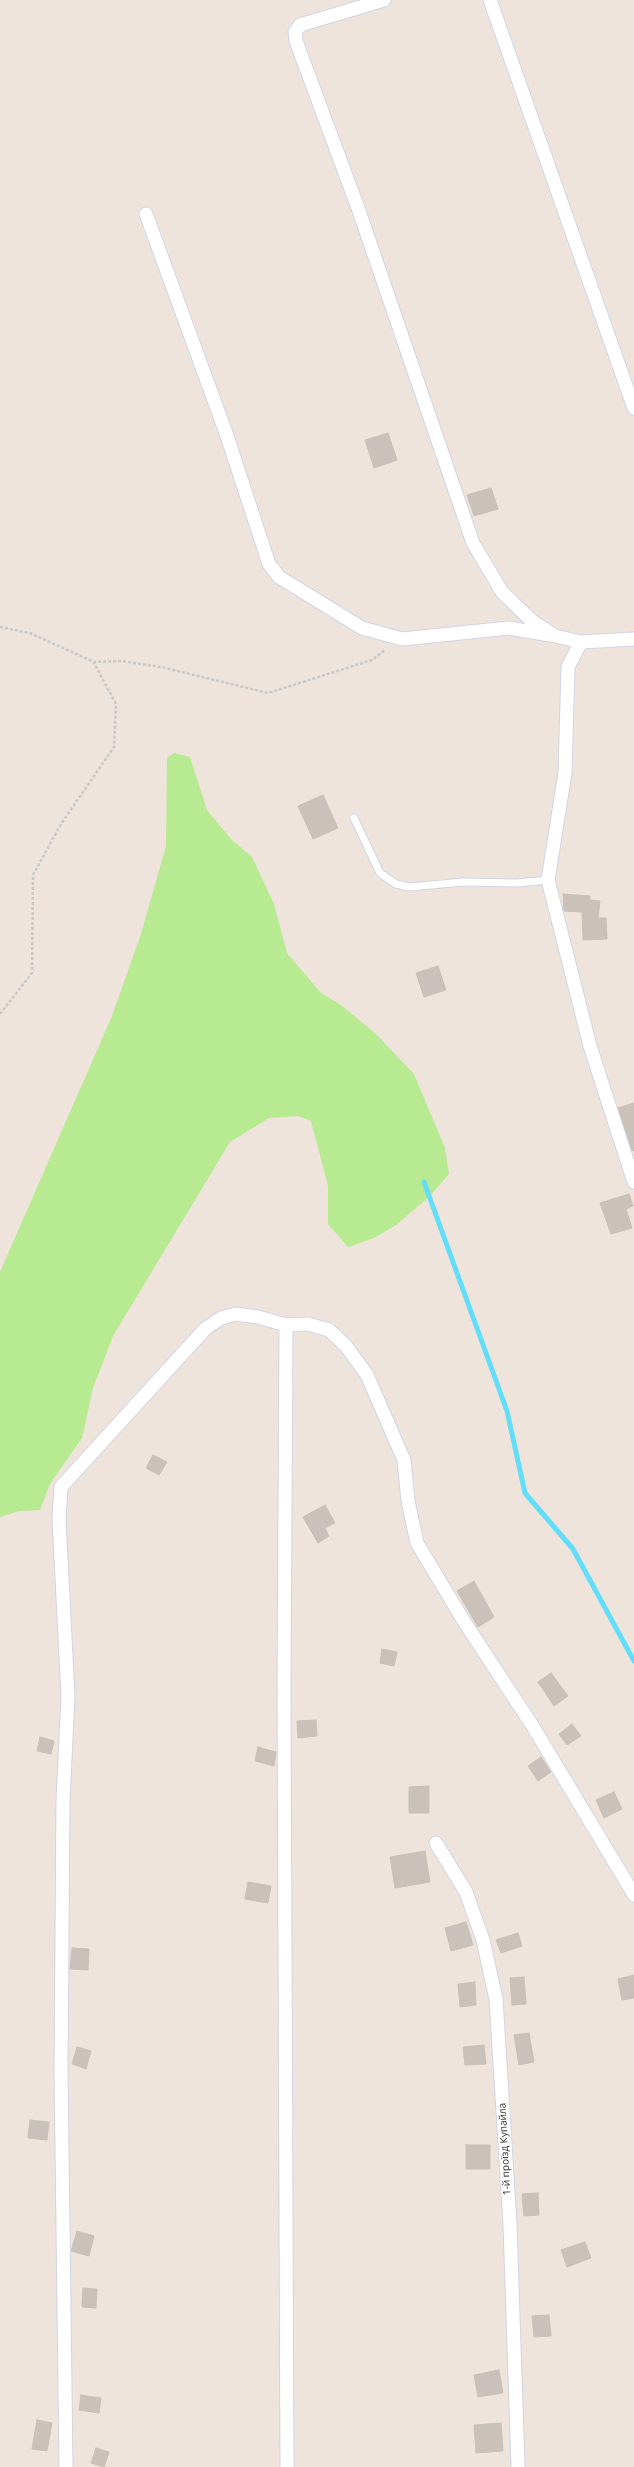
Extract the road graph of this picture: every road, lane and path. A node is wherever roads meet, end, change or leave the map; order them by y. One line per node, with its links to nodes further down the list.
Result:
1 (384, 0): 6 (street)
2 (490, 0): 4 (street)
3 (146, 214): 7 (street)
4 (634, 408)
5 (0, 626): 10 (path)
6 (555, 636): 7 (street); 9 (street)
7 (402, 639): 10 (path)
8 (634, 639): 9 (street)
9 (581, 642): 12 (street)
10 (94, 662): 13 (path)
11 (354, 818): 12 (lane)
12 (548, 880): 14 (street)
13 (0, 1014)
14 (634, 1182)
15 (286, 1325): 17 (street); 18 (street); 19 (street)
16 (436, 1843): 20 (street, 1-й проїзд Купайла)
17 (634, 1895)
18 (66, 2467)
19 (287, 2467)
20 (518, 2467)

